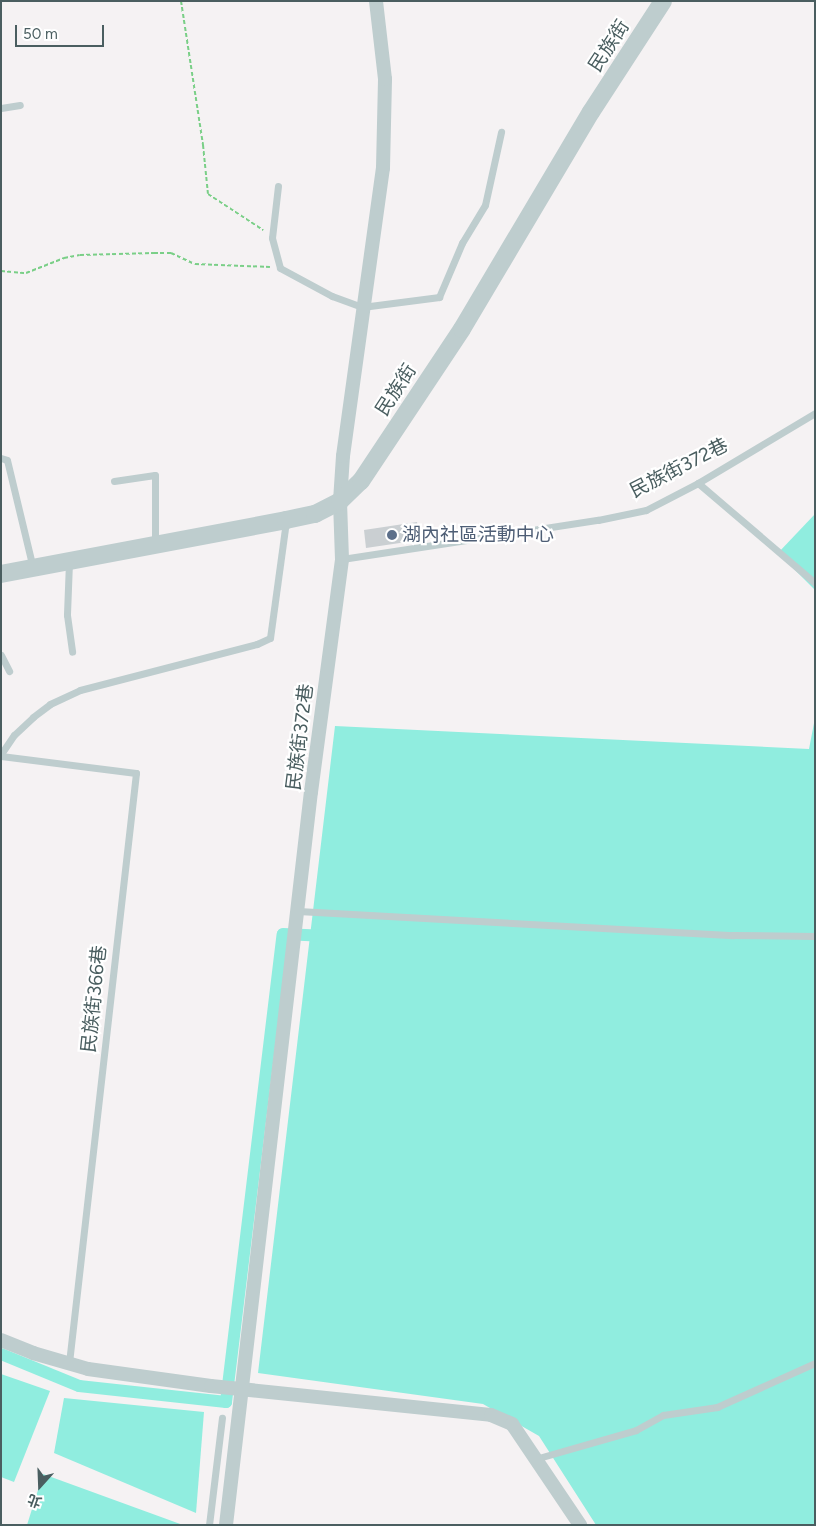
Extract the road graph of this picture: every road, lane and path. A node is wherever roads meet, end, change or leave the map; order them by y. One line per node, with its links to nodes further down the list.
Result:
1 (181, 1): 8 (path)
2 (376, 1): 11 (street, 民族街372巷)
3 (663, 1): 16 (street, 民族街)
4 (20, 105): 5 (lane)
5 (1, 108)
6 (502, 132): 11 (lane)
7 (278, 186): 8 (lane)
8 (272, 238): 9 (lane)
9 (280, 268): 10 (path); 11 (lane)
10 (1, 271)
11 (362, 307): 16 (street, 民族街372巷)
12 (815, 413): 15 (lane, 民族街372巷)
13 (1, 458): 21 (lane)
14 (114, 481): 18 (lane)
15 (698, 483): 19 (lane, 民族街372巷); 23 (lane)
16 (340, 501): 17 (street, 民族街); 19 (street, 民族街372巷)
17 (286, 520): 18 (street, 民族街); 27 (lane, 民族街366巷)
18 (155, 546): 20 (street, 民族街)
19 (342, 559): 28 (street, 民族街372巷)
20 (68, 562): 21 (street, 民族街); 24 (lane)
21 (33, 568): 22 (street, 民族街)
22 (1, 574)
23 (815, 583)
24 (72, 652)
25 (1, 655): 26 (lane)
26 (9, 671)
27 (1, 755): 31 (lane, 民族街366巷)
28 (298, 915): 29 (lane); 33 (street, 民族街372巷)
29 (815, 936)
30 (1, 1340): 31 (street)
31 (69, 1363): 33 (street)
32 (815, 1363): 35 (lane)
33 (242, 1389): 35 (street); 37 (street, 民族街372巷)
34 (222, 1418): 36 (lane)
35 (535, 1459): 38 (street)
36 (209, 1525)
37 (226, 1525)
38 (580, 1525)

